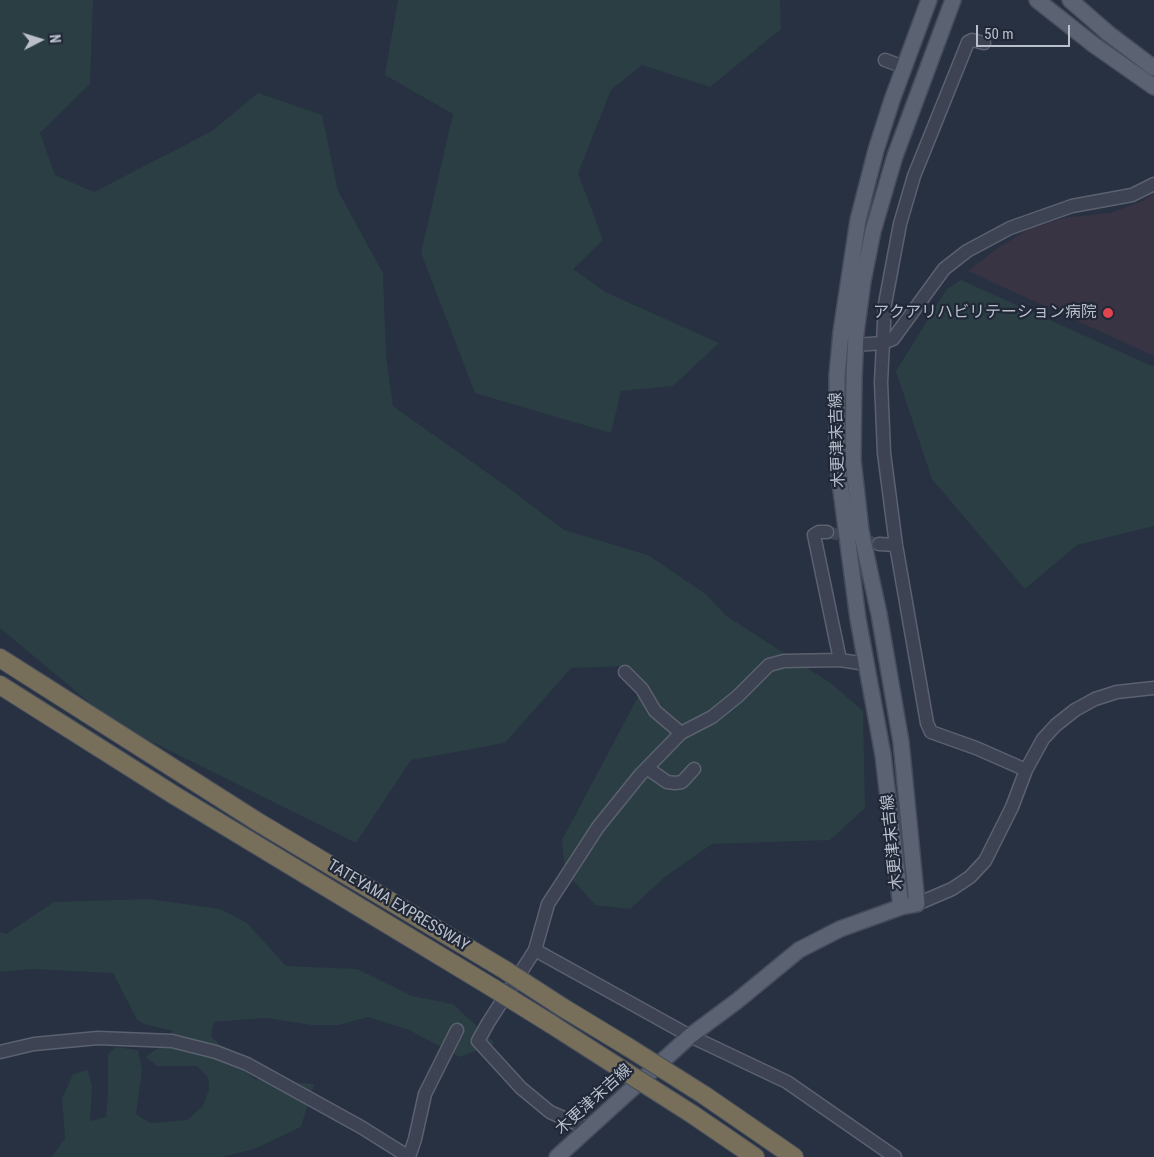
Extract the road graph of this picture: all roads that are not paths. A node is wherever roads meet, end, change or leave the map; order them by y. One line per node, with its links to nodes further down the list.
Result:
1 (929, 0): 7 (main road, 木更津末吉線)
2 (953, 0): 12 (main road, 木更津末吉線)
3 (1037, 0): 9 (main road)
4 (1070, 0): 8 (main road)
5 (984, 43): 11 (street)
6 (885, 60): 7 (street)
7 (904, 67): 18 (main road, 木更津末吉線)
8 (1154, 68)
9 (1154, 88)
10 (1154, 184): 11 (street)
11 (882, 343): 12 (street); 15 (street)
12 (856, 345): 26 (main road, 木更津末吉線)
13 (827, 532): 17 (street)
14 (879, 544): 15 (street)
15 (896, 545): 25 (street)
16 (0, 658): 36 (highway, TATEYAMA EXPRESSWAY, bridge)
17 (840, 660): 18 (street); 22 (street)
18 (866, 664): 27 (main road, 木更津末吉線)
19 (624, 672): 22 (street)
20 (0, 685): 35 (highway, TATEYAMA EXPRESSWAY, bridge)
21 (1154, 688): 25 (street)
22 (681, 733): 23 (street)
23 (647, 768): 24 (street); 28 (street)
24 (694, 769)
25 (1026, 770): 26 (street)
26 (917, 904): 27 (main road, 木更津末吉線)
27 (901, 907): 30 (main road, 木更津末吉線)
28 (536, 950): 30 (street); 32 (street)
29 (457, 1030): 33 (street)
30 (690, 1036): 32 (main road, 木更津末吉線); 37 (street)
31 (0, 1052): 33 (street)
32 (589, 1129): 34 (main road, 木更津末吉線)
33 (409, 1157)
34 (557, 1157)
35 (756, 1157)
36 (794, 1157)
37 (895, 1157)

